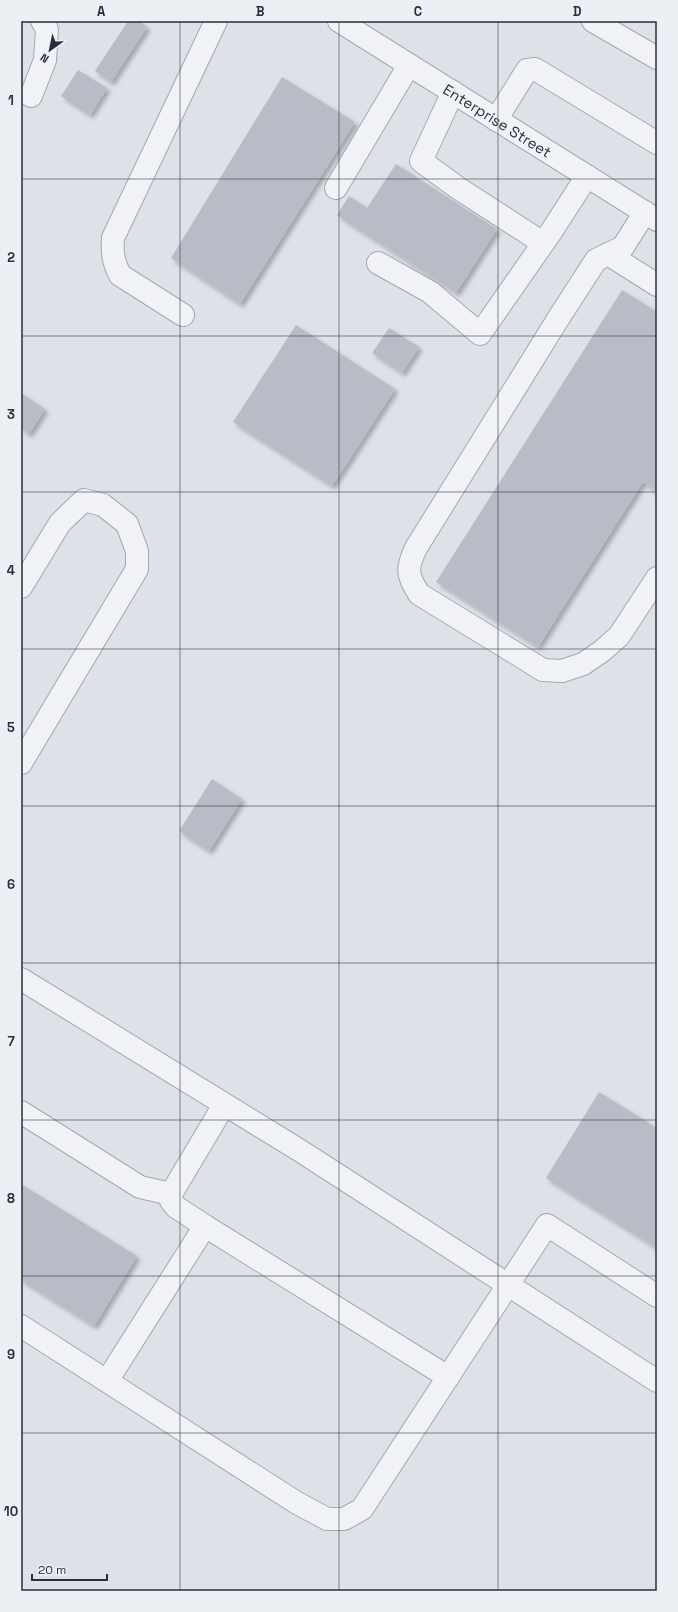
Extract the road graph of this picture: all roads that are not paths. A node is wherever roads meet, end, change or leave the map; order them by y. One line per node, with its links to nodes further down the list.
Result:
1 (42, 21): 8 (street)
2 (216, 21): 18 (street)
3 (339, 21): 6 (street, Enterprise Street)
4 (593, 21): 5 (street)
5 (657, 58)
6 (409, 65): 7 (street, Enterprise Street); 12 (street)
7 (453, 92): 9 (street, Enterprise Street); 14 (street)
8 (31, 96)
9 (496, 120): 10 (street); 11 (street, Enterprise Street)
10 (657, 143)
11 (587, 176): 13 (street, Enterprise Street); 14 (street)
12 (336, 188)
13 (651, 216): 15 (street)
14 (543, 243): 16 (street)
15 (608, 254): 17 (street); 19 (street)
16 (378, 263)
17 (657, 285)
18 (183, 315)
19 (657, 578)
20 (21, 587): 21 (street)
21 (21, 763)
22 (21, 979): 23 (street)
23 (224, 1105): 25 (street); 27 (street)
24 (21, 1112): 25 (street)
25 (171, 1194): 26 (street)
26 (204, 1226): 30 (street); 31 (street)
27 (507, 1285): 28 (street); 30 (street); 32 (street)
28 (657, 1296)
29 (21, 1326): 31 (street)
30 (448, 1376): 31 (street)
31 (107, 1381)
32 (657, 1381)

